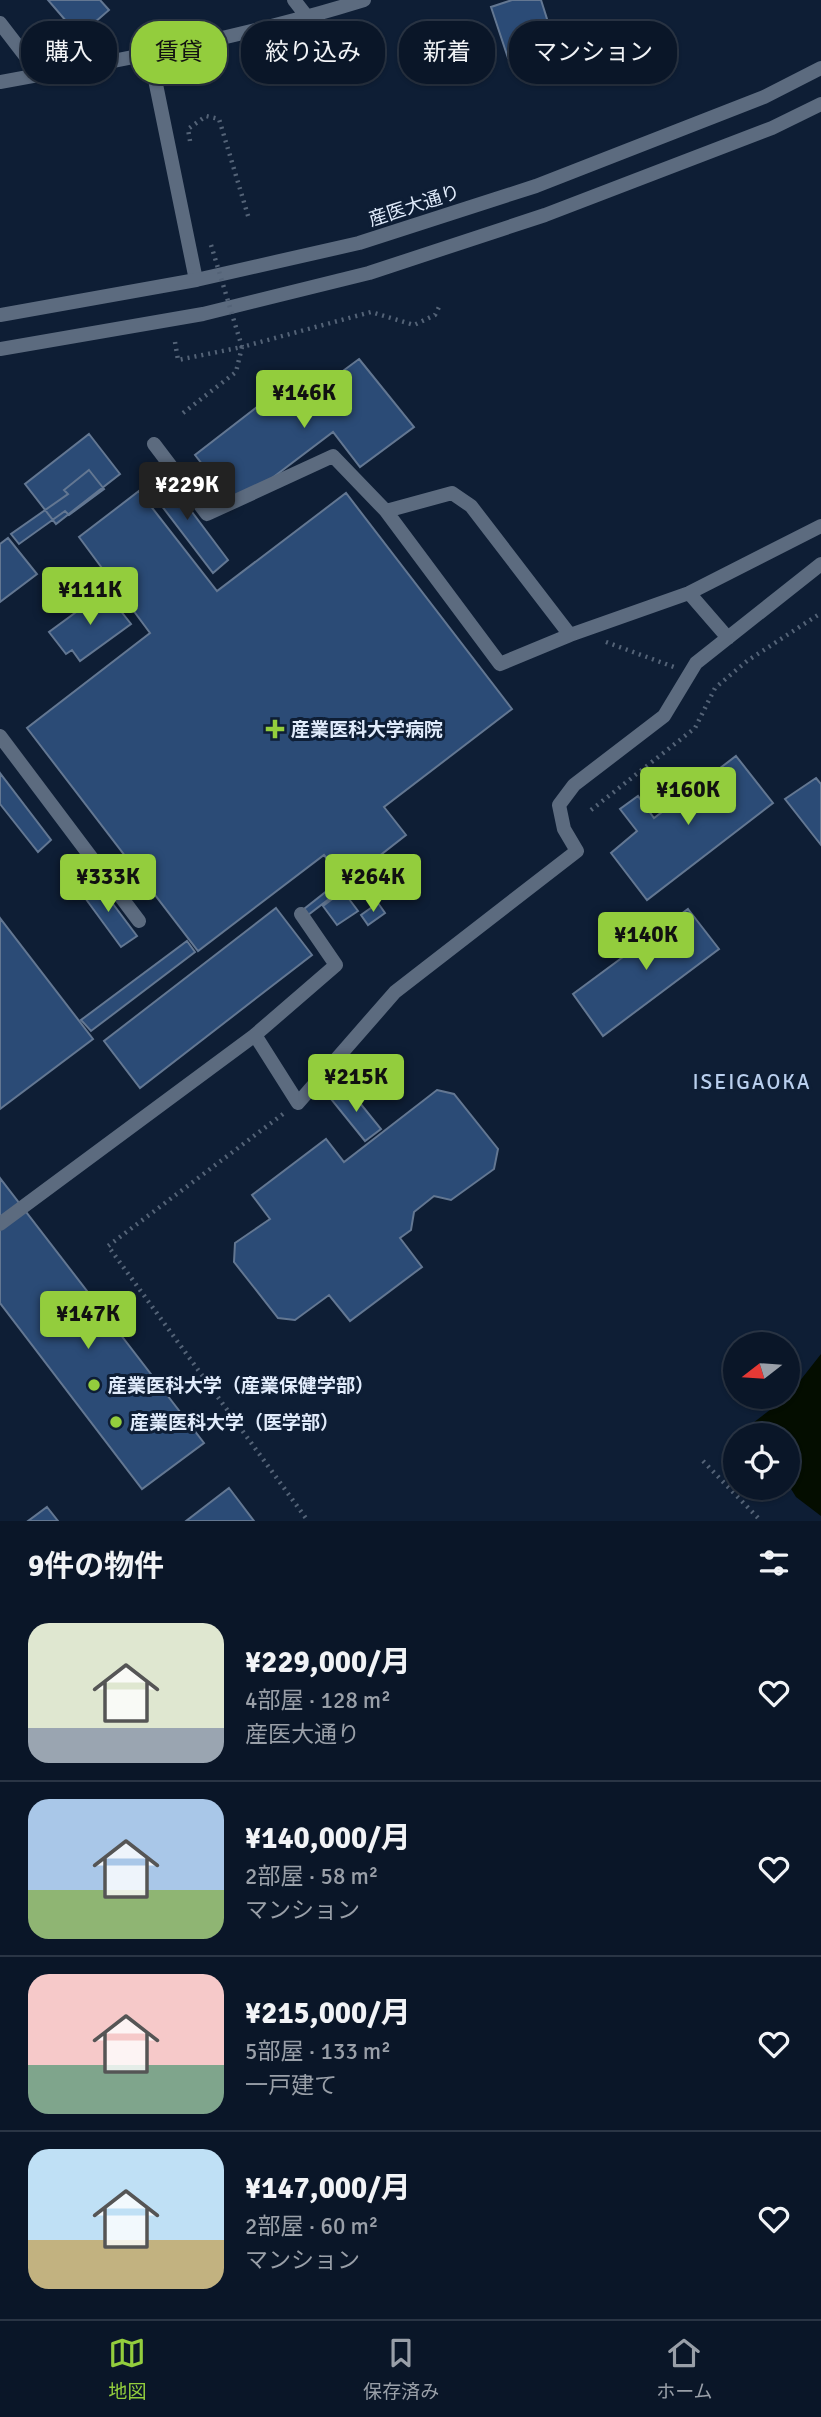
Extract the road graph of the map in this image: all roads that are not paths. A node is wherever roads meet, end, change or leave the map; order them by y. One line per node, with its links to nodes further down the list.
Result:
1 (294, 0): 3 (street)
2 (365, 0): 3 (street)
3 (308, 18): 5 (street)
4 (0, 23): 6 (street)
5 (227, 37)
6 (21, 50)
7 (821, 68): 12 (street, 産医大通り)
8 (21, 78): 9 (street)
9 (0, 82)
10 (156, 84): 12 (street)
11 (821, 104): 14 (street)
12 (197, 280): 13 (street, 産医大通り)
13 (0, 315)
14 (0, 349)
15 (154, 444): 16 (street)
16 (386, 511): 20 (street); 20 (street)
17 (821, 526): 19 (street)
18 (821, 564): 21 (street)
19 (689, 593): 20 (street); 21 (street)
20 (570, 635)
21 (728, 638): 25 (street)
22 (0, 736): 24 (street)
23 (301, 914): 25 (street)
24 (139, 921)
25 (255, 1035): 26 (street)
26 (0, 1224)

